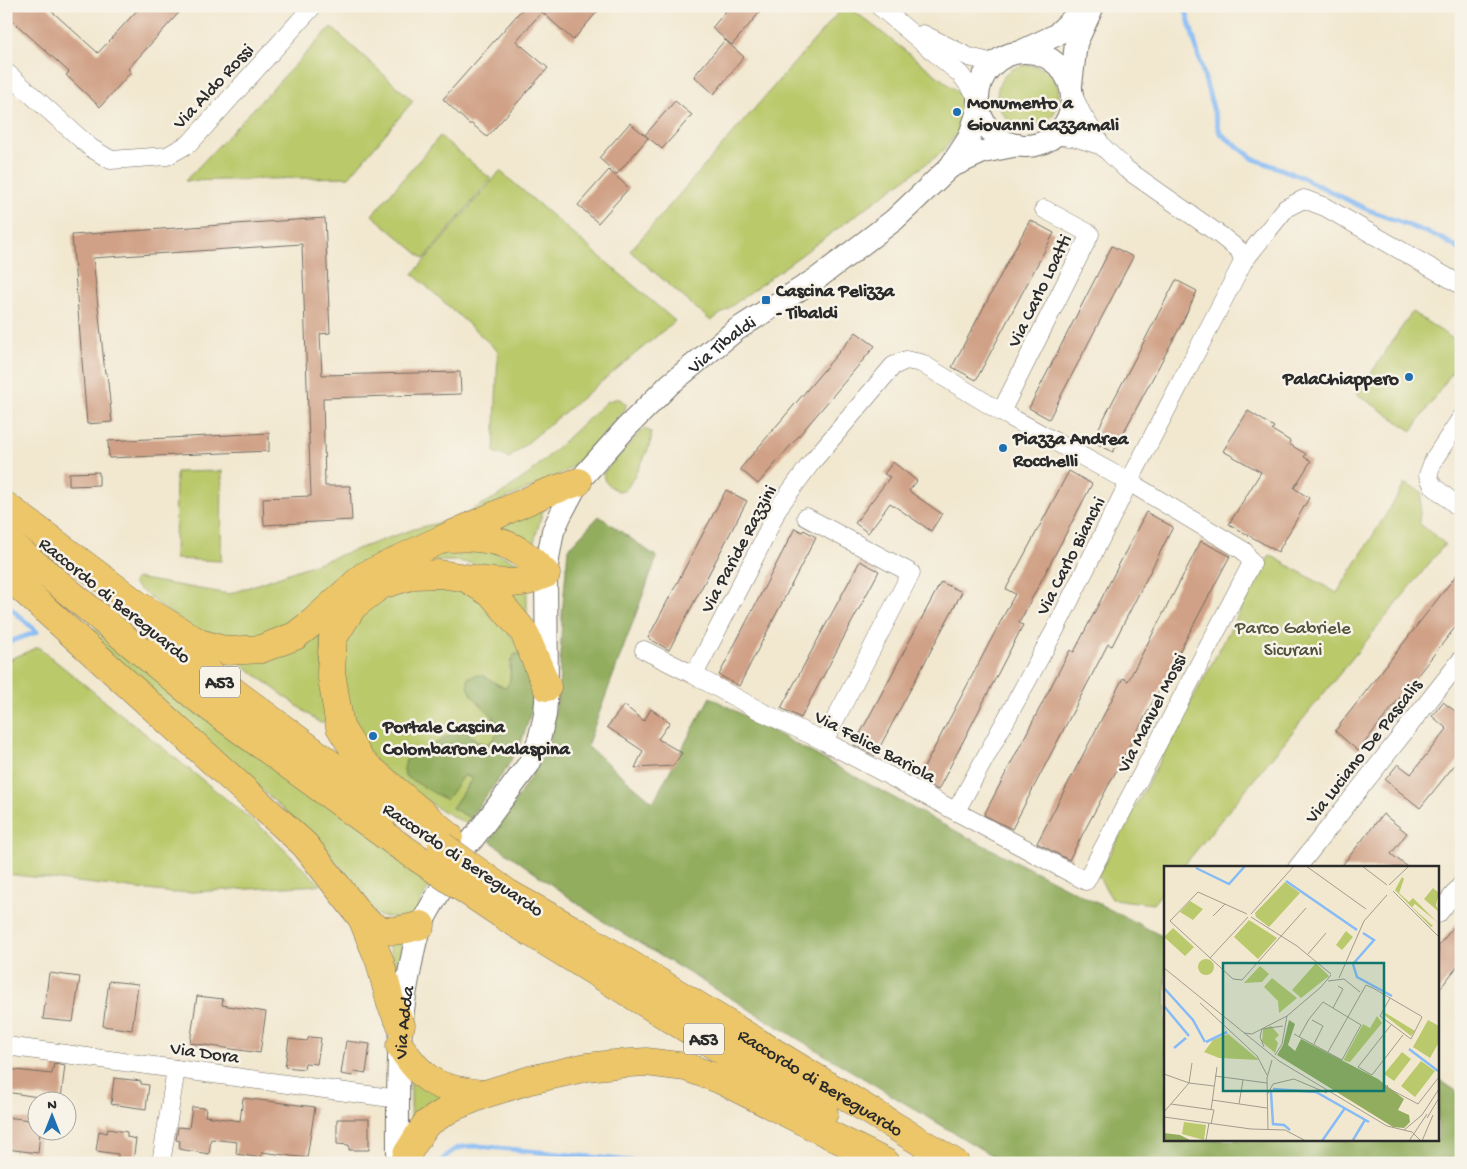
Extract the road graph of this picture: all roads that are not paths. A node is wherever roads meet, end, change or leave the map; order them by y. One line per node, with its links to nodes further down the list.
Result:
1 (313, 6): 7 (street, Via Aldo Rossi)
2 (1086, 6): 5 (street)
3 (1093, 6): 8 (street)
4 (883, 10): 6 (street); 9 (street)
5 (1022, 52): 6 (street); 8 (street)
6 (994, 63): 9 (street)
7 (6, 72)
8 (1072, 90): 10 (street); 12 (street)
9 (978, 103): 11 (street); 13 (street, Via Tibaldi)
10 (1055, 135): 11 (street); 12 (street)
11 (1018, 145): 13 (street, Via Tibaldi)
12 (1102, 146): 15 (street)
13 (950, 167): 19 (street, Via Tibaldi)
14 (1044, 209): 17 (street, Via Carlo Loatti)
15 (1243, 262): 16 (street, Via Carlo Bianchi); 20 (street, Via Carlo Bianchi)
16 (1461, 285)
17 (1001, 412): 20 (street); 31 (street, Via Paride Razzini)
18 (1461, 418): 22 (street)
19 (578, 482): 25 (highway); 27 (street, Via Tibaldi)
20 (1129, 482): 34 (street, Via Carlo Bianchi); 37 (street, Via Manuel Mossi)
21 (6, 507): 25 (highway); 35 (highway, Raccordo di Bereguardo / A53)
22 (1461, 510)
23 (806, 517): 33 (street)
24 (6, 540): 40 (highway, Raccordo di Bereguardo / A53, bridge)
25 (440, 540): 27 (highway)
26 (6, 574): 42 (highway)
27 (546, 574): 28 (highway); 32 (street, Via Tibaldi)
28 (465, 578): 32 (highway); 35 (highway)
29 (644, 650): 31 (street, Via Felice Bariola)
30 (1461, 660): 36 (street, Via Luciano De Pascalis)
31 (694, 674): 33 (street, Via Felice Bariola)
32 (547, 687): 35 (street)
33 (824, 741): 34 (street, Via Felice Bariola)
34 (956, 811): 37 (street, Via Felice Bariola)
35 (454, 841): 40 (highway, Raccordo di Bereguardo / A53, bridge)
36 (1298, 866)
37 (1086, 881)
38 (1461, 885): 41 (street)
39 (442, 888): 43 (street, Via Adda)
40 (509, 898): 53 (highway, Raccordo di Bereguardo / A53); 54 (highway, Raccordo di Bereguardo / A53)
41 (1440, 911)
42 (362, 918): 43 (highway); 44 (highway)
43 (421, 925): 44 (street, Via Adda)
44 (400, 1035): 47 (highway); 48 (street, Via Adda)
45 (6, 1046): 46 (street, Via Dora)
46 (176, 1069): 48 (street, Via Dora); 49 (street)
47 (485, 1094): 51 (highway); 52 (highway)
48 (398, 1099): 50 (street, Via Adda)
49 (161, 1163)
50 (398, 1163)
51 (405, 1163)
52 (886, 1163)
53 (905, 1163)
54 (955, 1163)

